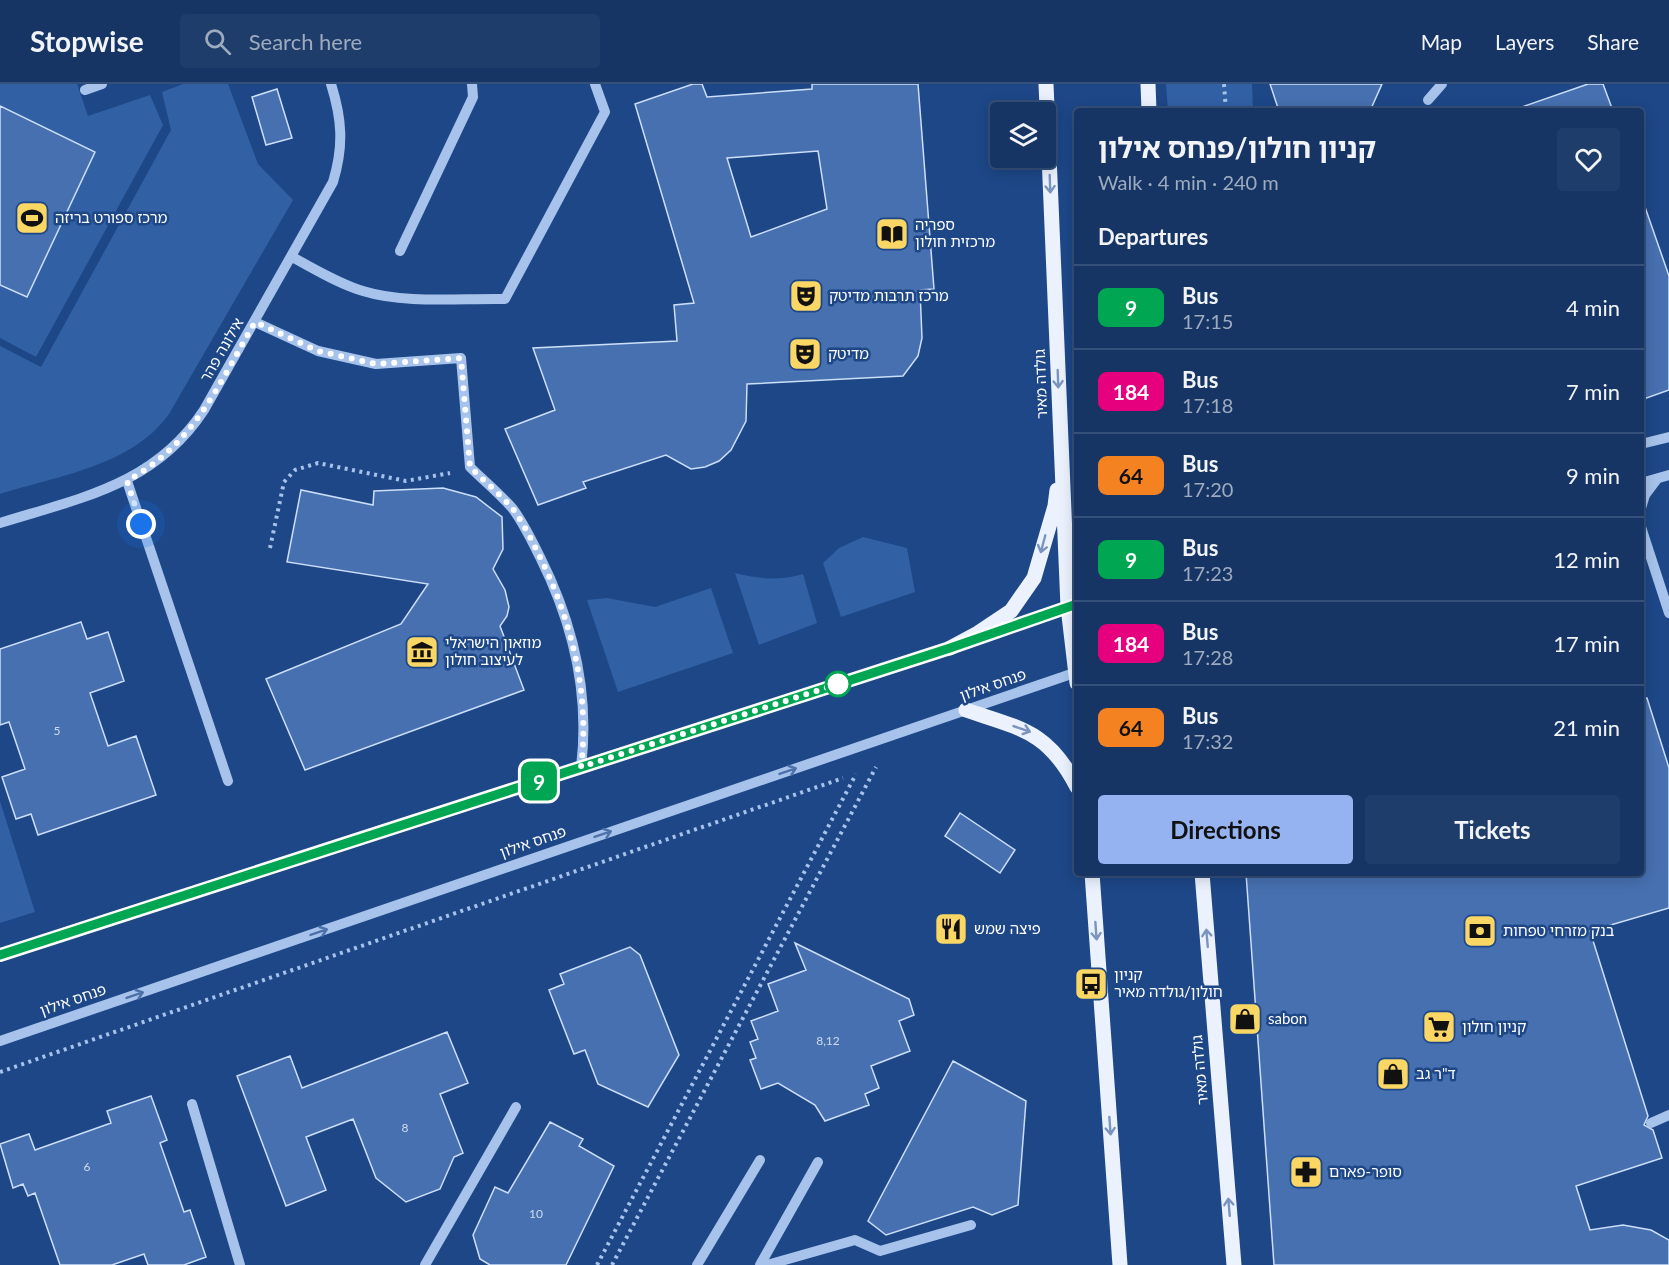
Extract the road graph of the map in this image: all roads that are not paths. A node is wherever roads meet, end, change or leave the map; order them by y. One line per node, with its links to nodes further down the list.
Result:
1 (102, 84): 8 (street)
2 (331, 84): 12 (street, אילונה פהר)
3 (472, 84): 11 (street)
4 (595, 84): 12 (street)
5 (1046, 84): 16 (main road, גולדה מאיר, one-way to 16)
6 (1148, 84): 10 (main road)
7 (1442, 84): 9 (street)
8 (86, 90)
9 (1428, 100)
10 (1149, 108)
11 (400, 251)
12 (292, 257): 13 (street, אילונה פהר)
13 (255, 322): 19 (street, אילונה פהר); 30 (street)
14 (1669, 437): 15 (street)
15 (1644, 444)
16 (1061, 445): 24 (main road, גולדה מאיר); 27 (main road, one-way to 27)
17 (1669, 475): 18 (street)
18 (1657, 479): 20 (street); 21 (street)
19 (127, 481): 22 (street, אילונה פהר); 31 (street)
20 (1644, 482)
21 (1644, 498)
22 (0, 523)
23 (1644, 536): 25 (street)
24 (1073, 606): 26 (main road, גולדה מאיר); 27 (street)
25 (1669, 613)
26 (1074, 622)
27 (950, 648): 30 (street)
28 (1074, 673): 29 (street, פנחס אילון)
29 (966, 710): 32 (main road, one-way to 32); 36 (street, פנחס אילון, one-way to 29)
30 (581, 767): 35 (street)
31 (228, 781)
32 (1074, 781)
33 (1092, 876): 49 (main road, one-way to 49)
34 (1202, 876): 50 (main road, גולדה מאיר, one-way to 34)
35 (0, 955)
36 (0, 1041)
37 (192, 1104): 44 (street)
38 (516, 1107): 45 (street)
39 (1669, 1115): 40 (street)
40 (1651, 1123)
41 (760, 1160): 46 (street)
42 (818, 1162): 47 (street)
43 (971, 1224): 48 (street)
44 (240, 1265)
45 (425, 1265)
46 (697, 1265)
47 (760, 1265)
48 (767, 1265)
49 (1120, 1265)
50 (1233, 1265)

